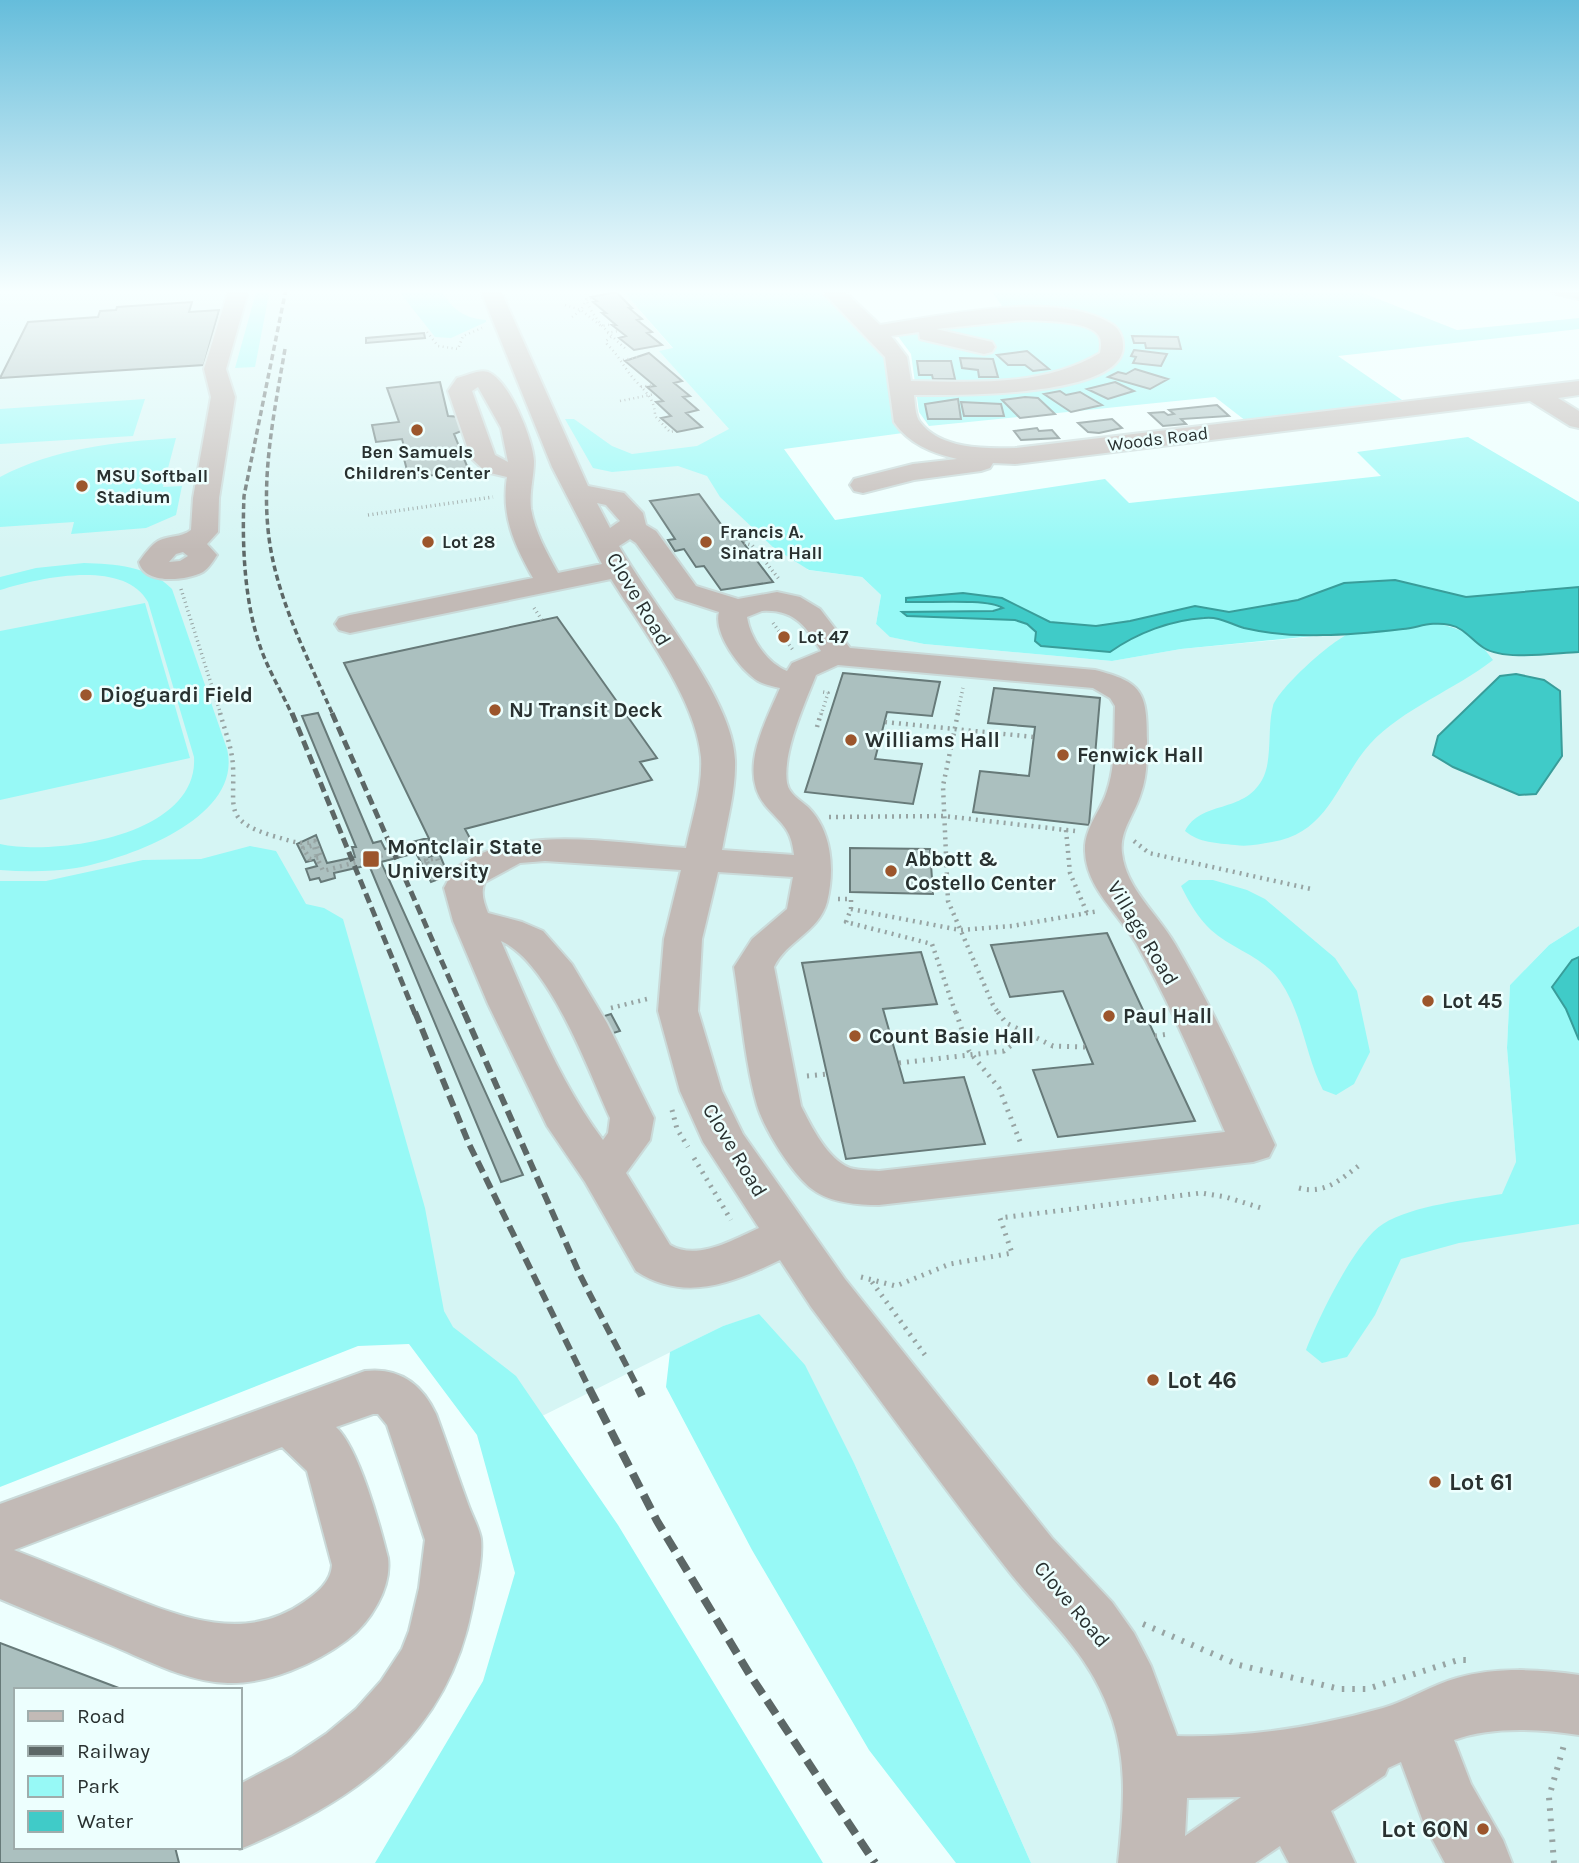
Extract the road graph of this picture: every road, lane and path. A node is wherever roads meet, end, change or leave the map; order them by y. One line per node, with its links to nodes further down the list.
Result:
1 (217, 376): 24 (street)
2 (528, 376): 23 (street, Clove Road)
3 (631, 376): 7 (path)
4 (900, 376): 8 (street, Woods Road)
5 (1062, 376): 8 (street)
6 (653, 385): 7 (path)
7 (640, 387): 12 (path)
8 (901, 388): 18 (street, Woods Road)
9 (1579, 388): 10 (street, Woods Road)
10 (1534, 393): 16 (street); 18 (street, Woods Road)
11 (655, 394): 12 (path)
12 (650, 395): 13 (path); 15 (path)
13 (620, 401)
14 (663, 409): 15 (path)
15 (656, 411): 17 (path)
16 (1579, 421)
17 (675, 431)
18 (998, 456): 20 (street)
19 (521, 472): 19 (street); 25 (street)
20 (863, 485)
21 (500, 493): 22 (path)
22 (368, 515)
23 (619, 547): 25 (street); 26 (street); 41 (street, Clove Road)
24 (175, 554): 42 (path, bridge)
25 (538, 590): 27 (path); 28 (street)
26 (739, 609): 29 (street); 31 (street)
27 (542, 620)
28 (350, 624)
29 (840, 656): 30 (street, Village Road); 31 (street, Village Road)
30 (968, 667): 35 (path); 40 (street, Village Road)
31 (798, 682): 38 (street, Village Road)
32 (822, 711): 33 (path)
33 (831, 712)
34 (885, 722): 35 (path)
35 (954, 729): 36 (path); 37 (path)
36 (1034, 737)
37 (944, 816): 38 (path); 39 (path); 49 (path)
38 (798, 817): 43 (street, Village Road)
39 (1066, 830): 40 (path); 47 (path)
40 (1106, 834): 43 (street, Village Road); 44 (path)
41 (702, 860): 43 (street); 48 (street); 63 (street, Clove Road)
42 (430, 875)
43 (821, 883): 45 (path)
44 (1311, 889)
45 (851, 909): 49 (path); 56 (path)
46 (1109, 909): 47 (path)
47 (1087, 913): 49 (path)
48 (472, 921): 60 (street); 60 (street)
49 (960, 930): 53 (path)
50 (650, 998): 51 (path)
51 (600, 1011)
52 (1176, 1033): 54 (path)
53 (1025, 1034): 55 (path); 56 (path)
54 (1155, 1036)
55 (1086, 1047)
56 (974, 1056): 57 (path); 58 (path)
57 (898, 1063)
58 (1024, 1152)
59 (1361, 1164): 61 (path)
60 (601, 1170): 63 (street)
61 (1298, 1188)
62 (1261, 1208): 65 (path)
63 (789, 1236): 74 (street, Clove Road)
64 (850, 1267): 65 (path)
65 (872, 1282): 66 (path)
66 (931, 1366)
67 (285, 1423): 68 (street); 69 (street); 76 (street)
68 (0, 1530)
69 (0, 1571)
70 (1132, 1619): 71 (path)
71 (1472, 1661)
72 (1575, 1726): 73 (street); 81 (path)
73 (1402, 1731): 74 (street); 75 (street); 80 (street)
74 (1153, 1766): 77 (street, Clove Road)
75 (1291, 1801): 78 (street); 79 (street)
76 (242, 1816)
77 (1150, 1863)
78 (1203, 1863)
79 (1323, 1863)
80 (1480, 1863)
81 (1554, 1863)

